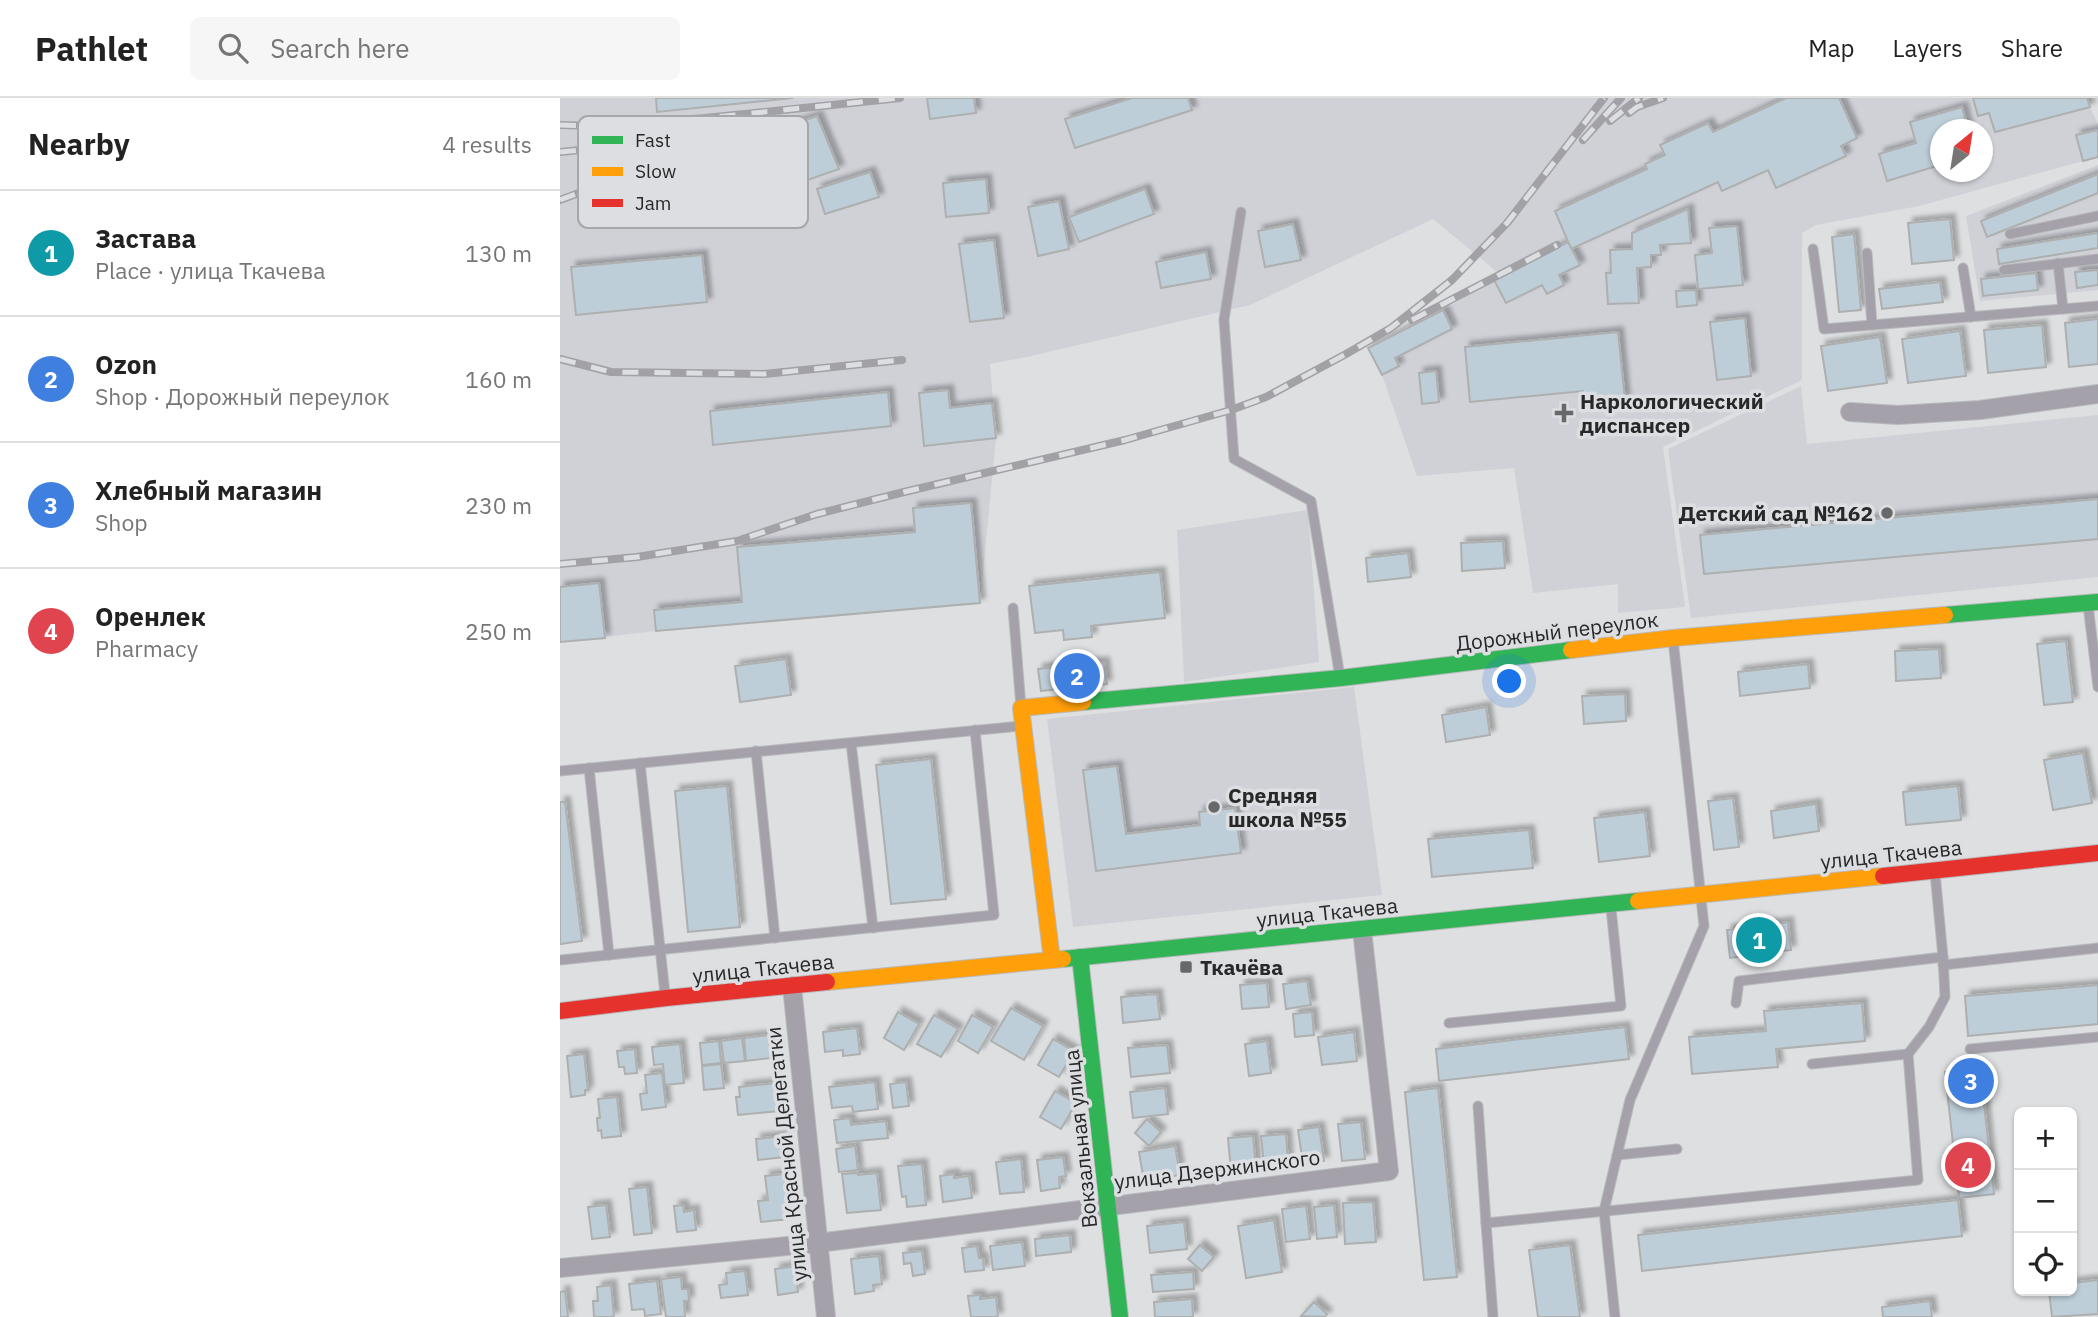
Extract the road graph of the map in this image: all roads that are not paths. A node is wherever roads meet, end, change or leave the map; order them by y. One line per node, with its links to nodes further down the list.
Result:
1 (1241, 212): 19 (lane)
2 (2098, 216): 3 (lane)
3 (2010, 234)
4 (1813, 249): 13 (lane)
5 (1867, 253): 13 (lane)
6 (2098, 259): 7 (lane)
7 (2058, 263): 9 (lane); 11 (lane)
8 (1963, 268): 12 (lane)
9 (2004, 270)
10 (2098, 306): 11 (lane)
11 (2063, 309): 12 (lane)
12 (1971, 317): 13 (lane)
13 (1872, 325)
14 (2098, 394): 15 (street)
15 (1850, 412)
16 (2093, 603): 18 (street, Дорожный переулок); 20 (lane)
17 (1013, 608): 21 (lane)
18 (1673, 638): 19 (street, Дорожный переулок); 31 (lane)
19 (1341, 678): 21 (street, Дорожный переулок)
20 (2098, 687)
21 (1021, 708): 22 (street)
22 (1023, 726): 23 (lane); 41 (street)
23 (975, 730): 24 (lane); 33 (lane)
24 (851, 743): 25 (lane); 33 (lane)
25 (756, 751): 26 (lane); 35 (lane)
26 (640, 763): 27 (lane); 37 (lane)
27 (589, 768): 28 (lane); 38 (lane)
28 (560, 771)
29 (2098, 853): 30 (street, улица Ткачева)
30 (1935, 871): 31 (street, улица Ткачева); 42 (lane)
31 (1701, 893): 32 (street, улица Ткачева); 54 (lane)
32 (1611, 903): 34 (street, улица Ткачева); 47 (lane)
33 (873, 928): 35 (lane)
34 (1362, 930): 39 (street, улица Ткачева); 55 (street, улица Дзержинского)
35 (775, 938): 37 (lane)
36 (2098, 948): 42 (lane)
37 (661, 950): 38 (lane); 44 (lane)
38 (609, 955): 40 (lane)
39 (1080, 957): 41 (street, улица Ткачева); 55 (street, Вокзальная улица)
40 (560, 960)
41 (1052, 960): 43 (street, улица Ткачева)
42 (1943, 961): 45 (lane); 50 (lane)
43 (792, 986): 44 (street, улица Ткачева); 58 (street, улица Красной Делегатки)
44 (666, 998): 46 (street, улица Ткачева)
45 (1736, 1003)
46 (560, 1011)
47 (1449, 1023)
48 (2098, 1037): 49 (lane)
49 (1970, 1049)
50 (1908, 1054): 51 (lane); 56 (lane)
51 (1812, 1064)
52 (1478, 1106): 57 (lane)
53 (1677, 1149): 54 (lane)
54 (1617, 1155): 56 (lane)
55 (1108, 1206): 58 (street, улица Дзержинского); 61 (street, Вокзальная улица)
56 (1604, 1211): 57 (lane); 63 (lane)
57 (1486, 1223): 62 (lane)
58 (818, 1243): 59 (street, улица Дзержинского); 60 (street, улица Красной Делегатки)
59 (560, 1268)
60 (826, 1317)
61 (1120, 1317)
62 (1493, 1317)
63 (1615, 1317)

